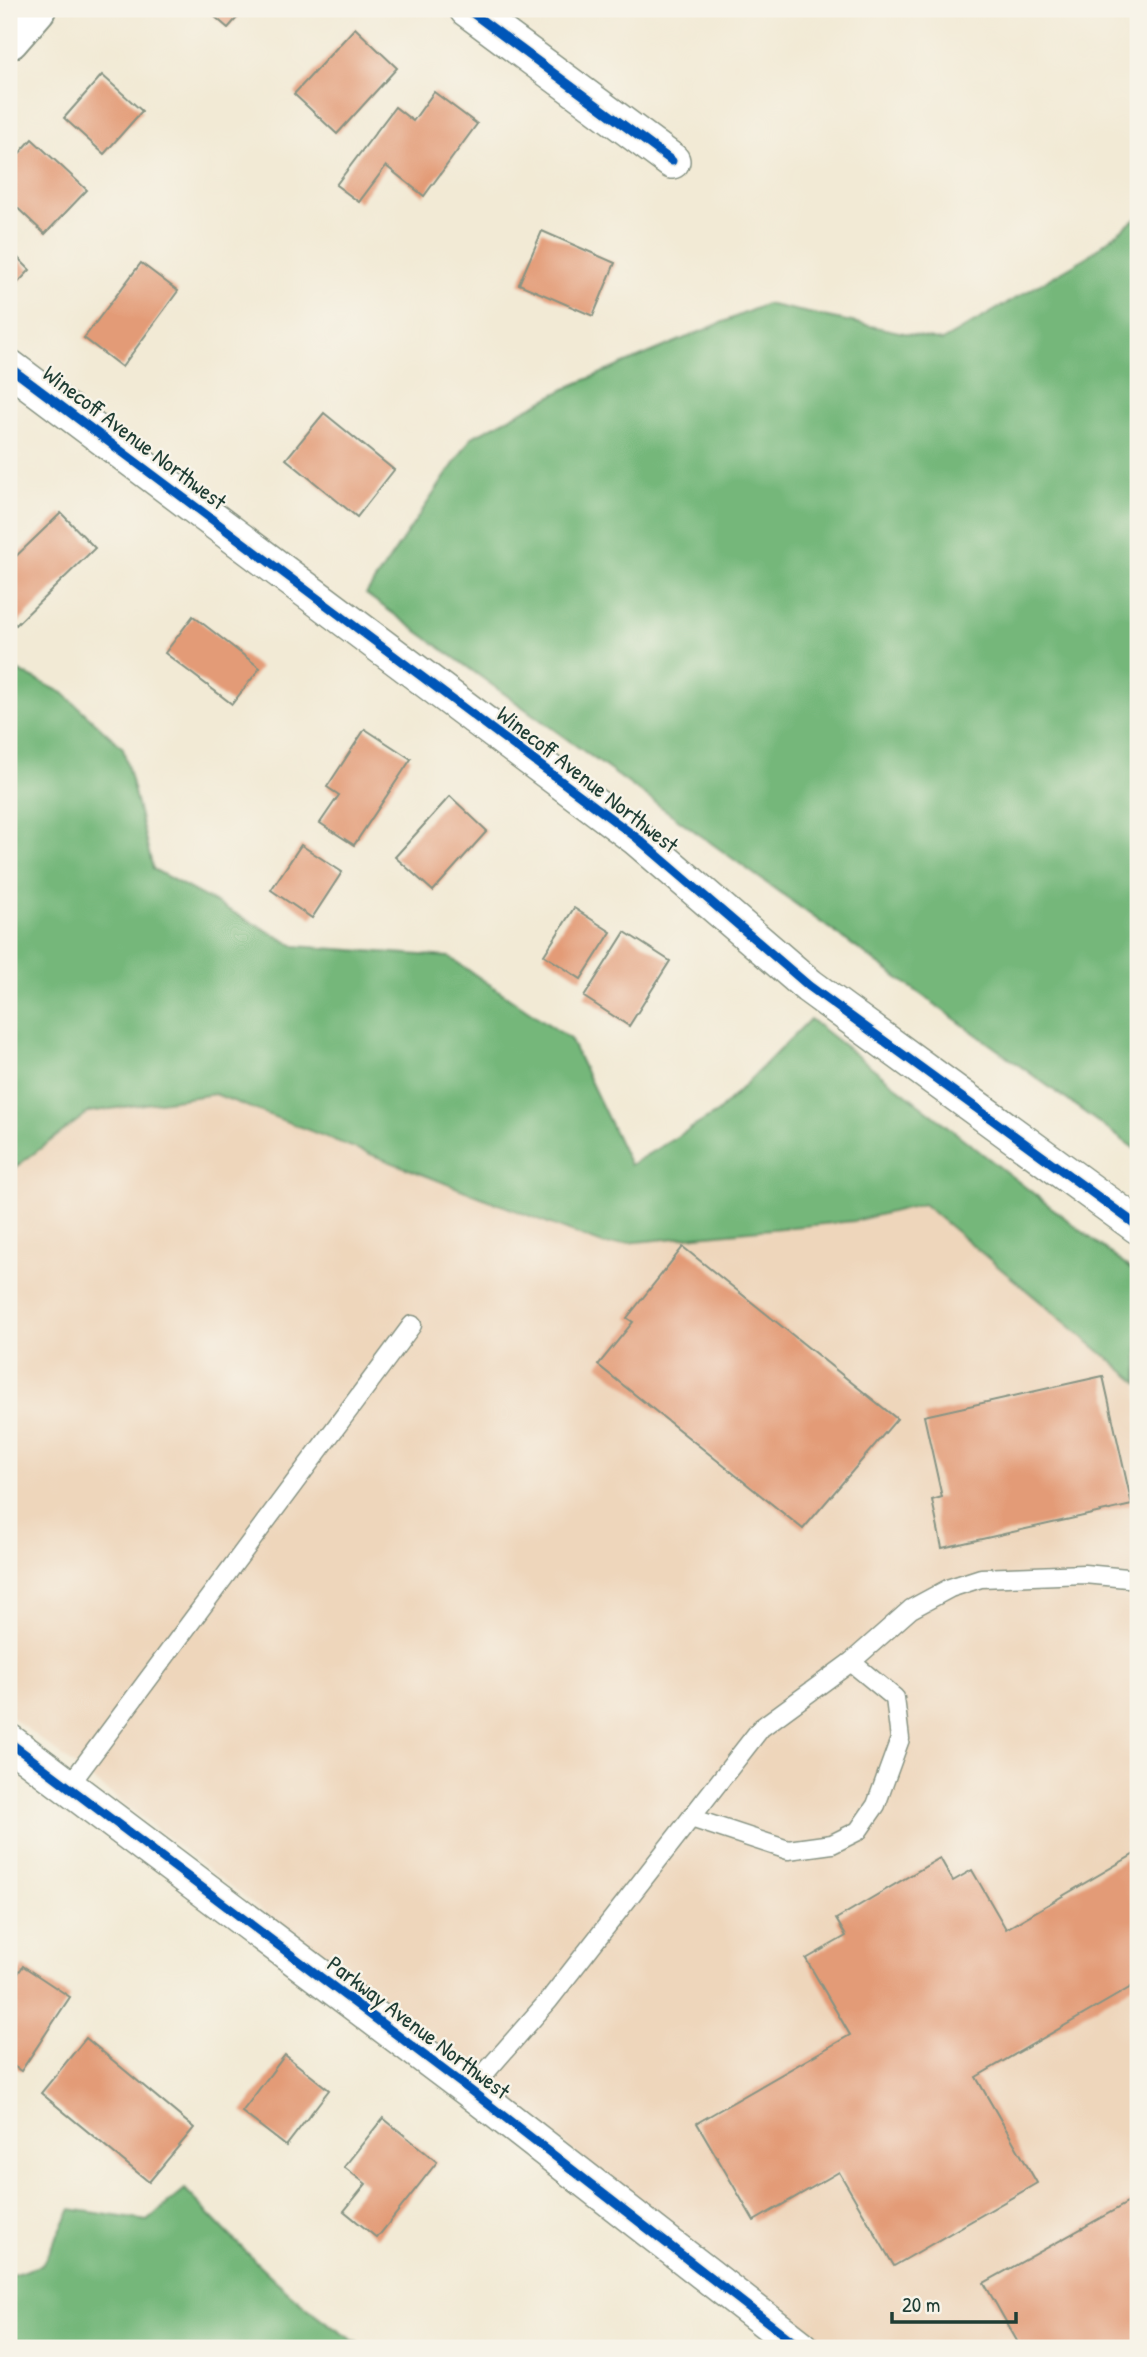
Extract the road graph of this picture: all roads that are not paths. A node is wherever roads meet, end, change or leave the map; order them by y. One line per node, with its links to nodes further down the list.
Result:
1 (36, 9): 3 (street)
2 (467, 9): 4 (street)
3 (9, 40)
4 (672, 161)
5 (9, 367): 6 (street, Winecoff Avenue Northwest)
6 (1138, 1226)
7 (412, 1325): 11 (lane)
8 (1138, 1579): 9 (lane)
9 (851, 1662): 12 (lane); 12 (lane)
10 (9, 1742): 11 (street, Parkway Avenue Northwest)
11 (68, 1787): 13 (street, Parkway Avenue Northwest)
12 (691, 1818): 13 (lane)
13 (470, 2090): 14 (street, Parkway Avenue Northwest)
14 (801, 2348)

